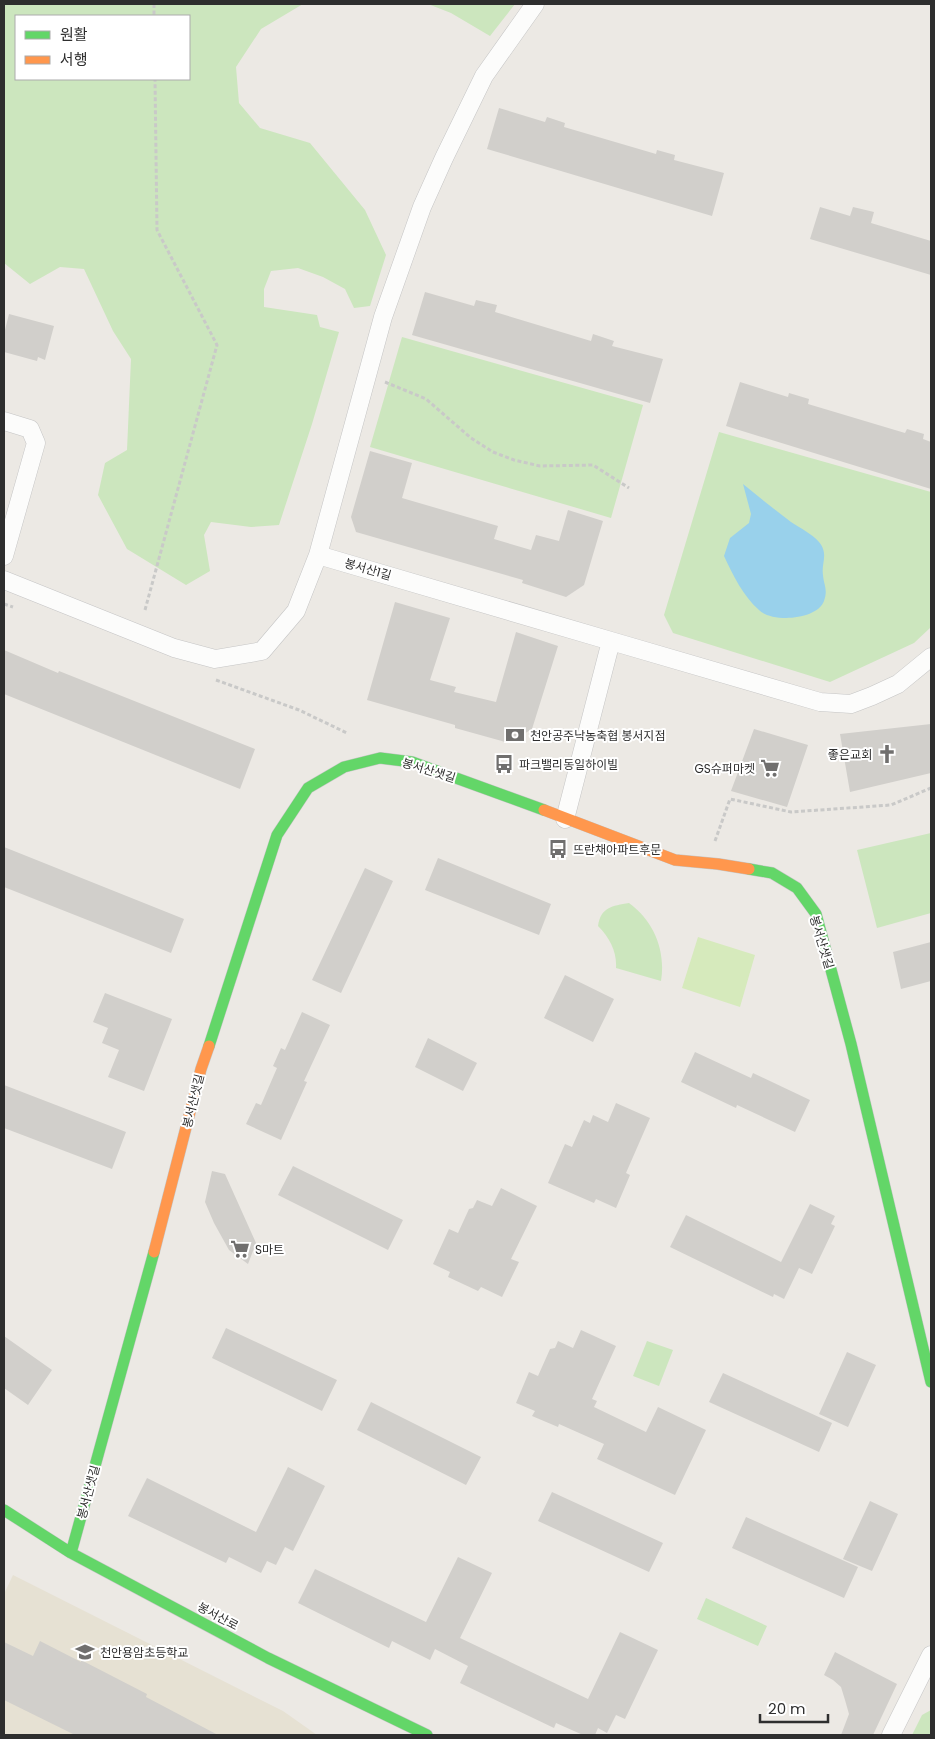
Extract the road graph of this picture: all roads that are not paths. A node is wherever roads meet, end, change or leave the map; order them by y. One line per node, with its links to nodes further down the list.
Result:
1 (535, 4): 3 (street)
2 (4, 421): 4 (street)
3 (318, 555): 5 (street); 6 (street, 봉서산1길)
4 (4, 556)
5 (4, 580)
6 (611, 640): 7 (street, 봉서산1길); 8 (street)
7 (931, 657)
8 (565, 819): 9 (street, 봉서산샛길); 11 (street, 봉서산샛길)
9 (931, 1382)
10 (4, 1510): 11 (street, 봉서산로)
11 (71, 1553): 14 (street, 봉서산로)
12 (111, 1588): 14 (street, 봉서산로)
13 (931, 1655): 16 (street)
14 (400, 1729): 15 (street, 봉서산로)
15 (426, 1735)
16 (891, 1735)

